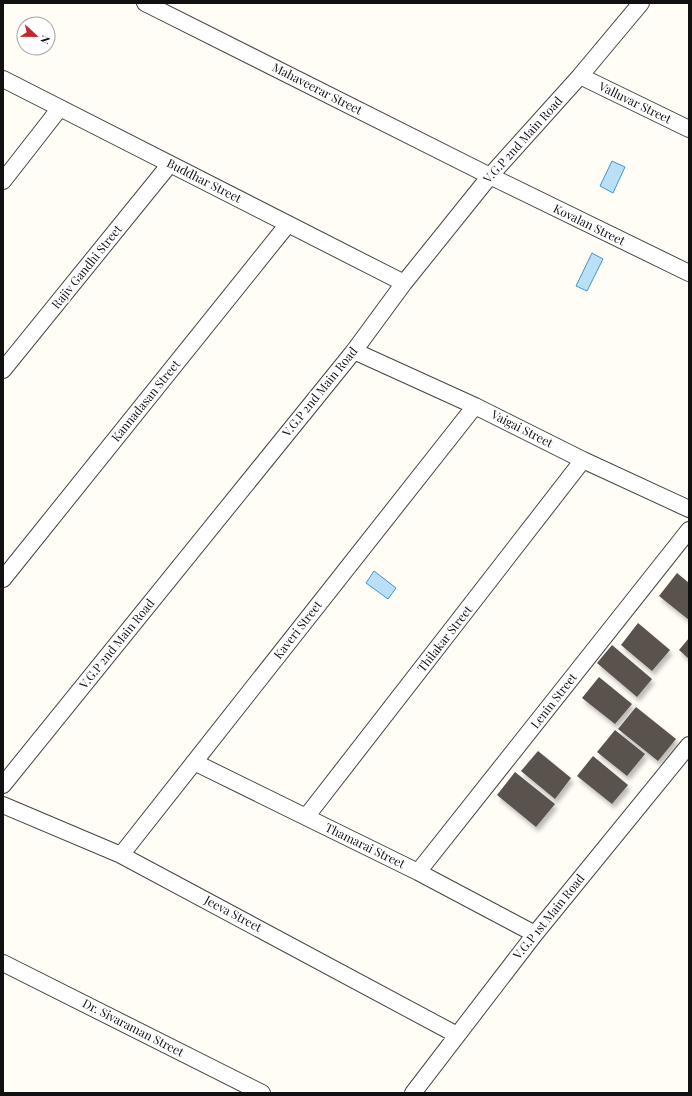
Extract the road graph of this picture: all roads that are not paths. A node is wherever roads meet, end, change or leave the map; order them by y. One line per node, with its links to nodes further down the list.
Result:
1 (145, 3): 8 (street, Mahaveerar Street)
2 (640, 3): 3 (street, V.G.P 2nd Main Road)
3 (580, 76): 6 (street, Valluvar Street); 8 (street, V.G.P 2nd Main Road)
4 (3, 79): 5 (street, Buddhar Street)
5 (60, 108): 7 (street, Buddhar Street); 9 (street)
6 (689, 129)
7 (170, 164): 10 (street, Buddhar Street); 14 (street, Rajiv Gandhi Street)
8 (490, 176): 11 (street, Kovalan Street); 12 (street, V.G.P 2nd Main Road)
9 (3, 181)
10 (288, 224): 12 (street, Buddhar Street); 19 (street, Kannadasan Street)
11 (689, 274)
12 (404, 283): 13 (street, V.G.P 2nd Main Road)
13 (354, 351): 15 (street, Vaigai Street); 22 (street, V.G.P 2nd Main Road)
14 (3, 370)
15 (475, 406): 16 (street, Vaigai Street); 21 (street, Kaveri Street)
16 (583, 460): 17 (street, Vaigai Street); 24 (street, Thilakar Street)
17 (689, 509)
18 (689, 530): 26 (street, Lenin Street)
19 (3, 579)
20 (689, 745): 27 (street, V.G.P 1st Main Road)
21 (194, 762): 24 (street, Thamarai Street); 25 (street, Kaveri Street)
22 (3, 785)
23 (3, 805): 25 (street, Jeeva Street)
24 (306, 817): 26 (street, Thamarai Street)
25 (122, 855): 29 (street, Jeeva Street)
26 (418, 872): 27 (street, Thamarai Street)
27 (535, 934): 29 (street, V.G.P 1st Main Road)
28 (3, 963): 30 (street, Dr. Sivaraman Street)
29 (457, 1034): 31 (street, V.G.P 1st Main Road)
30 (262, 1093)
31 (414, 1093)

